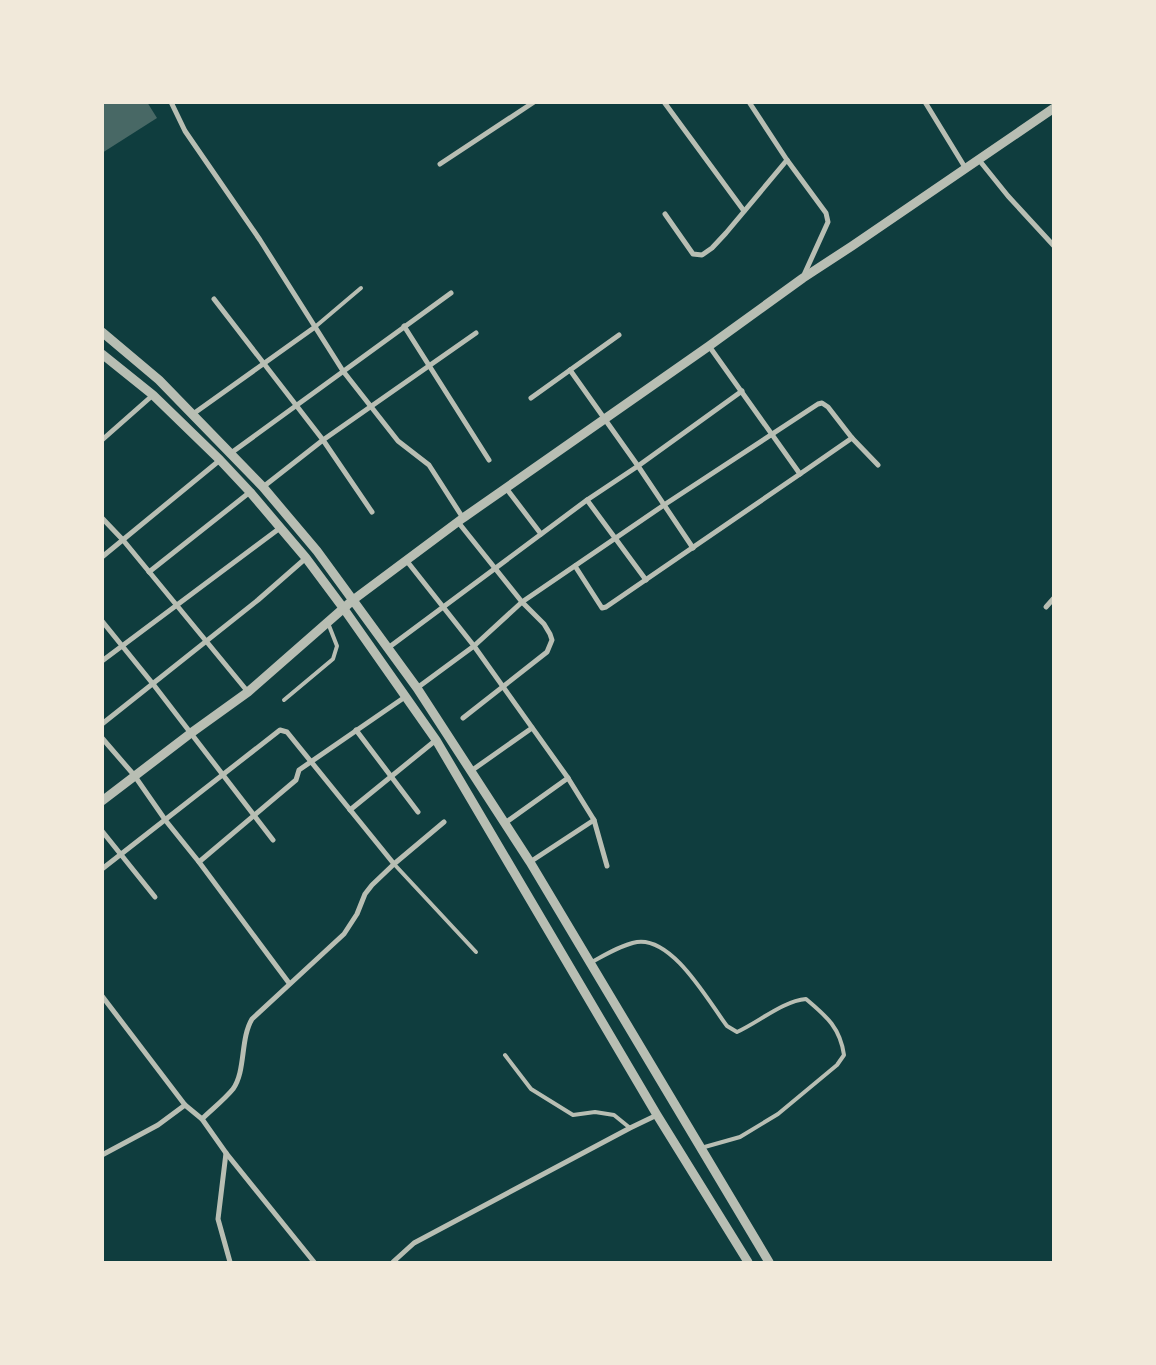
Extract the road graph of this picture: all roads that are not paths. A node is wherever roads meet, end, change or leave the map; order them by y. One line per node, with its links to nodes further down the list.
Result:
1 (171, 102): 19 (street)
2 (534, 102): 9 (street)
3 (664, 102): 11 (street)
4 (749, 102): 7 (street)
5 (925, 102): 10 (street)
6 (1054, 108): 8 (street)
7 (787, 160): 11 (street); 14 (street)
8 (979, 160): 10 (street); 13 (street)
9 (440, 164)
10 (966, 169): 14 (street)
11 (744, 211): 12 (street)
12 (665, 214)
13 (1054, 246)
14 (803, 278): 23 (street)
15 (361, 288): 19 (lane)
16 (451, 293): 18 (street)
17 (214, 299): 25 (street)
18 (404, 326): 26 (street); 28 (street)
19 (315, 327): 25 (street); 28 (street)
20 (102, 332): 34 (street)
21 (476, 333): 26 (street)
22 (619, 334): 27 (street)
23 (709, 346): 29 (street); 35 (street)
24 (102, 354): 30 (street)
25 (264, 363): 32 (street); 34 (street)
26 (429, 365): 33 (street); 42 (street)
27 (570, 370): 31 (street); 35 (street)
28 (343, 371): 32 (street); 33 (street)
29 (742, 391): 36 (street); 44 (street)
30 (152, 396): 38 (street); 41 (street)
31 (531, 398)
32 (295, 405): 39 (street); 40 (street)
33 (370, 407): 39 (street); 53 (street)
34 (193, 414): 40 (street)
35 (604, 418): 44 (street); 47 (street)
36 (771, 435): 37 (street); 45 (street); 50 (street)
37 (852, 438): 43 (street); 45 (street)
38 (102, 440)
39 (322, 440): 46 (street); 51 (street)
40 (231, 453): 46 (street)
41 (220, 460): 48 (street); 57 (street)
42 (489, 460)
43 (878, 465)
44 (638, 466): 49 (street); 50 (street)
45 (800, 474): 58 (street)
46 (264, 487): 67 (street)
47 (506, 488): 53 (street); 55 (street)
48 (250, 492): 54 (street); 64 (street)
49 (587, 500): 55 (street); 56 (street)
50 (664, 505): 56 (street); 58 (street)
51 (372, 512)
52 (102, 518): 57 (street)
53 (461, 520): 61 (street); 63 (street)
54 (280, 528): 60 (street); 69 (street)
55 (541, 534): 63 (street)
56 (615, 539): 62 (street); 65 (street)
57 (122, 540): 59 (street); 64 (street)
58 (693, 548): 65 (street)
59 (102, 557)
60 (306, 558): 72 (street); 75 (street)
61 (406, 560): 67 (street); 71 (street)
62 (575, 566): 65 (street); 68 (street)
63 (495, 567): 68 (street); 71 (street)
64 (149, 572): 69 (street)
65 (646, 580)
66 (1054, 598): 70 (street)
67 (353, 600): 72 (street); 78 (street)
68 (522, 602): 77 (street); 81 (street)
69 (176, 606): 75 (street); 76 (street)
70 (1046, 606)
71 (443, 607): 77 (street); 78 (street)
72 (344, 609): 74 (street); 84 (street)
73 (102, 621): 76 (street)
74 (328, 623): 83 (street); 85 (lane)
75 (205, 641): 80 (street); 83 (street)
76 (122, 646): 79 (street); 80 (street)
77 (474, 646): 81 (street); 82 (street)
78 (388, 648): 82 (street)
79 (102, 661)
80 (153, 684): 87 (street); 90 (street)
81 (503, 686): 86 (street); 88 (street)
82 (417, 688): 94 (street)
83 (248, 692): 90 (street)
84 (406, 697): 89 (street); 92 (street)
85 (284, 700)
86 (463, 718)
87 (102, 724)
88 (532, 728): 94 (street); 98 (street)
89 (356, 730): 93 (street); 97 (street)
90 (191, 733): 95 (street); 96 (street)
91 (102, 738): 96 (street)
92 (436, 740): 97 (street); 122 (street)
93 (311, 761): 95 (street); 100 (street); 102 (street)
94 (471, 771): 106 (street)
95 (223, 775): 102 (street); 104 (street)
96 (134, 776): 99 (street); 104 (street)
97 (390, 777): 100 (street); 101 (street)
98 (568, 778): 103 (street); 106 (street)
99 (102, 801)
100 (350, 810): 112 (street)
101 (418, 812)
102 (254, 816): 108 (street); 110 (street)
103 (594, 820): 111 (street); 113 (street)
104 (166, 821): 109 (street); 110 (street)
105 (444, 822): 112 (street)
106 (505, 823): 111 (street)
107 (102, 831): 109 (street)
108 (273, 840)
109 (121, 854): 114 (street); 115 (street)
110 (198, 862): 118 (street)
111 (530, 862): 117 (street)
112 (394, 864): 116 (lane); 118 (street)
113 (607, 866)
114 (102, 868)
115 (155, 897)
116 (476, 952)
117 (590, 963): 125 (street); 125 (lane)
118 (289, 983): 123 (street)
119 (102, 996): 121 (street)
120 (504, 1055): 124 (lane)
121 (186, 1104): 123 (street); 127 (street)
122 (657, 1115): 124 (street); 131 (street)
123 (202, 1119): 126 (street)
124 (630, 1128): 130 (street)
125 (701, 1148): 132 (street)
126 (226, 1153): 128 (street); 129 (street)
127 (102, 1155)
128 (230, 1262)
129 (314, 1262)
130 (393, 1262)
131 (748, 1262)
132 (769, 1262)

